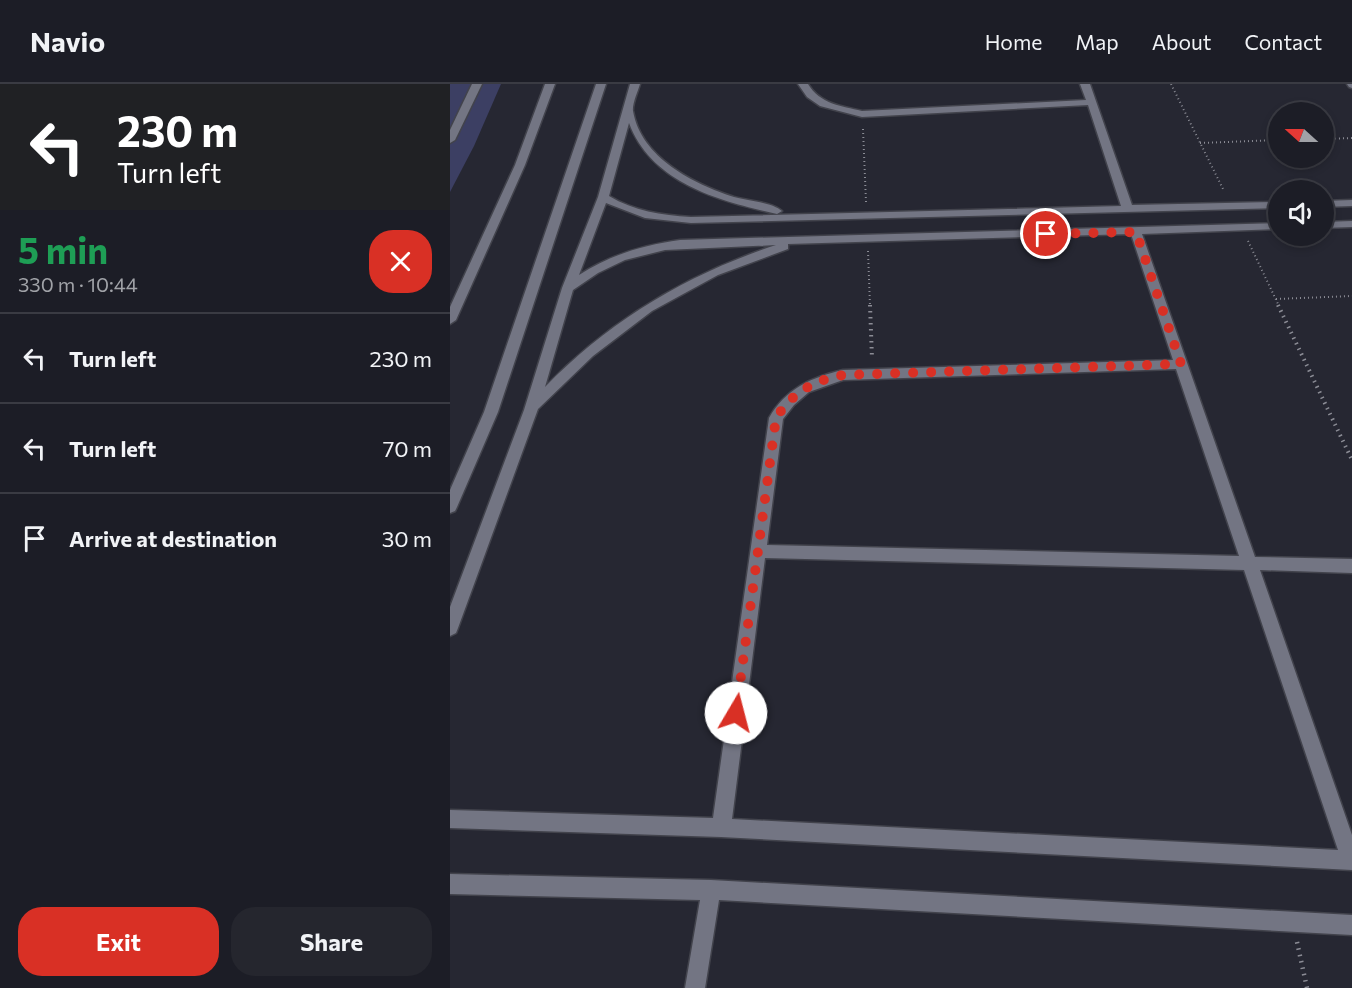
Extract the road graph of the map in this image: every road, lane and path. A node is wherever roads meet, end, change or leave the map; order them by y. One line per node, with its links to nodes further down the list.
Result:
1 (477, 84): 13 (street)
2 (550, 84): 33 (street)
3 (602, 84): 37 (street)
4 (635, 84): 9 (street)
5 (802, 84): 8 (street)
6 (1085, 84): 8 (street)
7 (1171, 84): 14 (path)
8 (1091, 102): 20 (street)
9 (629, 112): 15 (street); 21 (street)
10 (1352, 138): 11 (path)
11 (1334, 139)
12 (1268, 140): 14 (path)
13 (450, 141)
14 (1200, 143): 19 (path)
15 (603, 196): 22 (street); 30 (street)
16 (1352, 203): 17 (street)
17 (1334, 204)
18 (1268, 205): 19 (street)
19 (1231, 206): 20 (street)
20 (1128, 210): 21 (street)
21 (816, 216): 22 (street)
22 (675, 220): 29 (street)
23 (1352, 224): 24 (street)
24 (1334, 225)
25 (1268, 226): 26 (street)
26 (1241, 227): 27 (street); 32 (path)
27 (1136, 232): 28 (street); 34 (street)
28 (803, 241): 29 (street); 35 (street)
29 (667, 246): 30 (street)
30 (568, 288): 35 (street)
31 (1352, 296): 32 (path)
32 (1276, 299): 36 (path)
33 (450, 320)
34 (1181, 364): 38 (street); 39 (street)
35 (531, 410): 41 (street)
36 (1352, 460)
37 (450, 507)
38 (757, 551): 39 (street); 43 (street)
39 (1249, 563): 40 (street); 44 (street)
40 (1352, 566)
41 (450, 628)
42 (450, 819): 43 (street)
43 (721, 828): 44 (street)
44 (1351, 860)
45 (450, 884): 46 (street)
46 (711, 890): 47 (street); 49 (street)
47 (1293, 922): 48 (street); 50 (path)
48 (1352, 926)
49 (695, 988)
50 (1307, 988)

